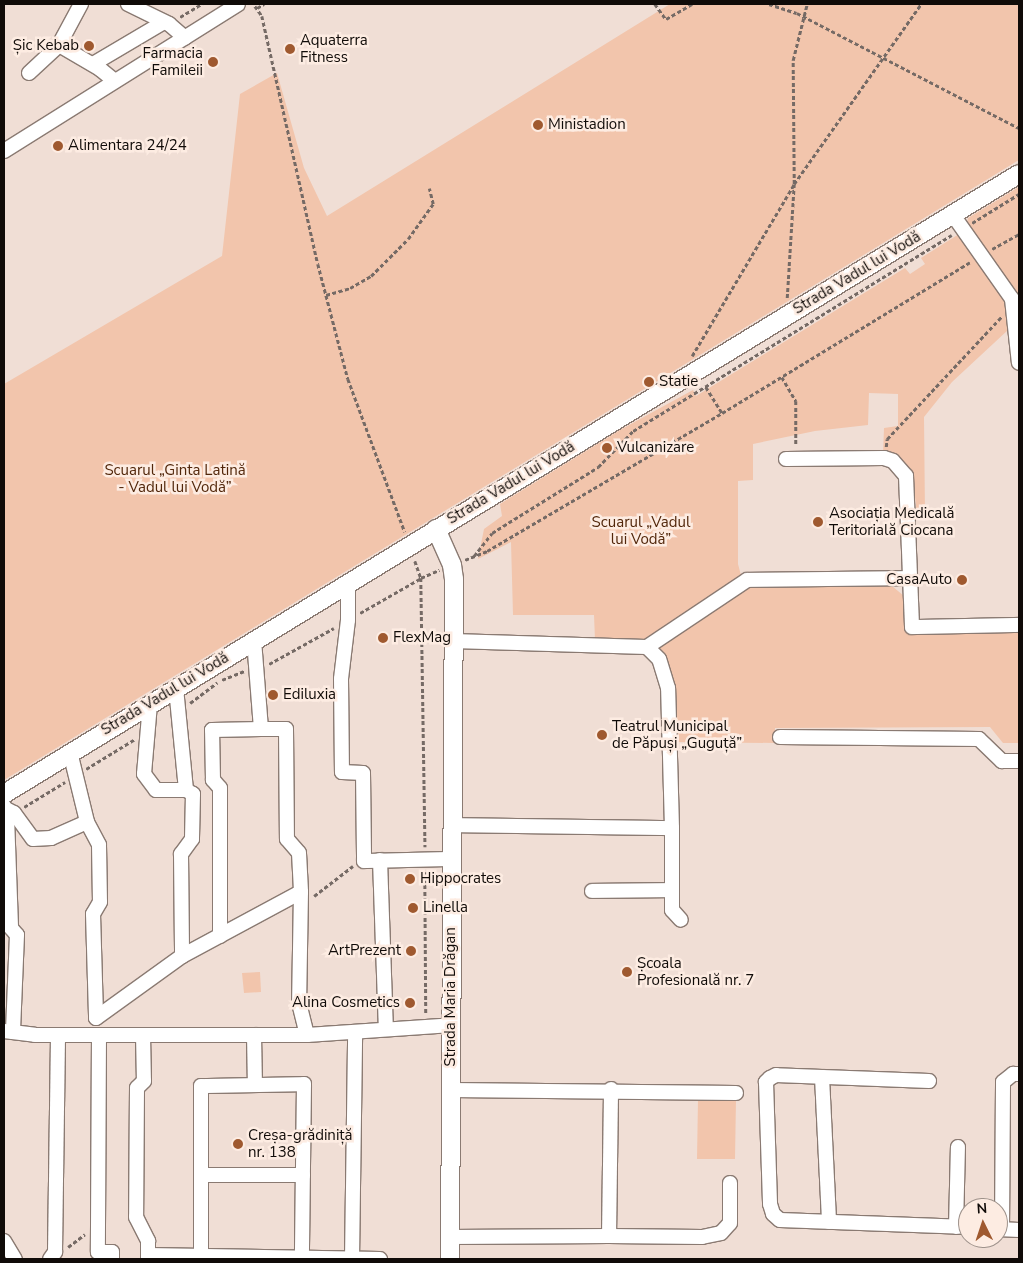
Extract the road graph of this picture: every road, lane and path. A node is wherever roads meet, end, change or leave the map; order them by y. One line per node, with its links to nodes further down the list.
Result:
1 (81, 4): 14 (street)
2 (128, 4): 12 (street)
3 (202, 4): 12 (path)
4 (238, 4): 13 (street)
5 (264, 4): 28 (path)
6 (654, 4): 7 (path)
7 (692, 4)
8 (769, 4): 11 (path)
9 (807, 4): 11 (path)
10 (921, 4): 15 (path)
11 (803, 18): 15 (path); 22 (path)
12 (166, 23): 13 (street); 16 (street)
13 (185, 38): 18 (street)
14 (58, 45): 16 (street); 17 (street)
15 (884, 57): 19 (path); 22 (path)
16 (93, 64): 18 (street)
17 (29, 73)
18 (115, 82): 20 (street)
19 (1019, 128)
20 (4, 151)
21 (1019, 174): 25 (main road, Strada Vadul lui Vodă)
22 (794, 184): 29 (path); 32 (path)
23 (429, 188): 28 (path)
24 (1019, 194): 25 (path)
25 (958, 222): 27 (street); 34 (path); 38 (main road, Strada Vadul lui Vodă)
26 (1019, 234): 27 (path)
27 (981, 255): 30 (street); 33 (path)
28 (326, 295): 39 (path)
29 (787, 301)
30 (1014, 304): 31 (street); 36 (path)
31 (1019, 356)
32 (696, 357)
33 (782, 377): 35 (path); 37 (path)
34 (706, 386): 35 (path); 41 (path)
35 (722, 413): 41 (path)
36 (884, 458): 37 (street); 44 (street)
37 (791, 459)
38 (436, 528): 42 (main road, Strada Maria Drăgan); 45 (main road, Strada Vadul lui Vodă)
39 (405, 534)
40 (414, 557): 43 (path)
41 (473, 557): 42 (path)
42 (452, 565): 43 (path); 49 (main road, Strada Maria Drăgan)
43 (421, 578): 46 (path); 67 (path)
44 (909, 578): 47 (street); 50 (street)
45 (348, 582): 46 (street); 48 (main road, Strada Vadul lui Vodă)
46 (348, 620): 51 (path); 66 (street)
47 (1019, 625)
48 (254, 640): 51 (street); 52 (main road, Strada Vadul lui Vodă)
49 (452, 641): 50 (street); 64 (main road, Strada Maria Drăgan)
50 (647, 647): 65 (street)
51 (257, 670): 54 (path); 55 (street)
52 (176, 688): 53 (main road, Strada Vadul lui Vodă); 54 (street)
53 (150, 704): 56 (street); 58 (main road, Strada Vadul lui Vodă)
54 (178, 712): 61 (street)
55 (261, 729): 72 (street); 75 (street)
56 (148, 732): 60 (path); 61 (street)
57 (780, 737): 59 (street)
58 (70, 752): 60 (street); 62 (main road, Strada Vadul lui Vodă)
59 (1019, 761)
60 (77, 775): 62 (path); 63 (street)
61 (186, 790): 76 (street)
62 (7, 805): 63 (street); 74 (street)
63 (87, 822): 76 (street)
64 (452, 825): 65 (street); 68 (main road, Strada Maria Drăgan)
65 (672, 828): 70 (street)
66 (364, 856): 69 (street); 72 (path)
67 (425, 859): 68 (street); 69 (street); 78 (path)
68 (451, 859): 77 (main road, Strada Maria Drăgan)
69 (380, 860): 79 (street)
70 (671, 890): 71 (street); 73 (street)
71 (592, 891)
72 (301, 896): 75 (street); 86 (street)
73 (681, 920)
74 (8, 928): 80 (street)
75 (220, 936): 76 (street)
76 (182, 956)
77 (452, 1025): 78 (street); 92 (main road, Strada Maria Drăgan)
78 (426, 1026): 79 (street)
79 (386, 1028): 81 (street)
80 (8, 1032): 82 (street)
81 (356, 1033): 86 (street); 112 (street)
82 (58, 1035): 83 (street); 106 (street)
83 (99, 1035): 84 (street); 101 (street)
84 (143, 1035): 85 (street); 107 (street)
85 (254, 1035): 86 (street); 90 (street)
86 (307, 1035)
87 (1019, 1074): 99 (street)
88 (822, 1077): 89 (street); 100 (street); 100 (street)
89 (929, 1081)
90 (255, 1085): 95 (street); 96 (street)
91 (610, 1089): 92 (street); 93 (street); 103 (street)
92 (451, 1090): 104 (main road, Strada Maria Drăgan)
93 (736, 1093)
94 (958, 1147): 98 (street)
95 (201, 1175): 96 (street); 108 (street)
96 (303, 1175): 109 (street)
97 (730, 1183): 103 (street)
98 (961, 1198)
99 (1001, 1198)
100 (829, 1222): 102 (street)
101 (98, 1223): 106 (path); 111 (street)
102 (958, 1227)
103 (609, 1236): 104 (street)
104 (450, 1237): 114 (main road, Strada Maria Drăgan)
105 (4, 1241): 110 (street)
106 (53, 1256)
107 (148, 1257): 108 (street)
108 (201, 1258): 109 (street)
109 (302, 1258): 112 (street)
110 (14, 1259)
111 (112, 1259)
112 (352, 1259): 113 (street)
113 (380, 1259)
114 (450, 1259)

